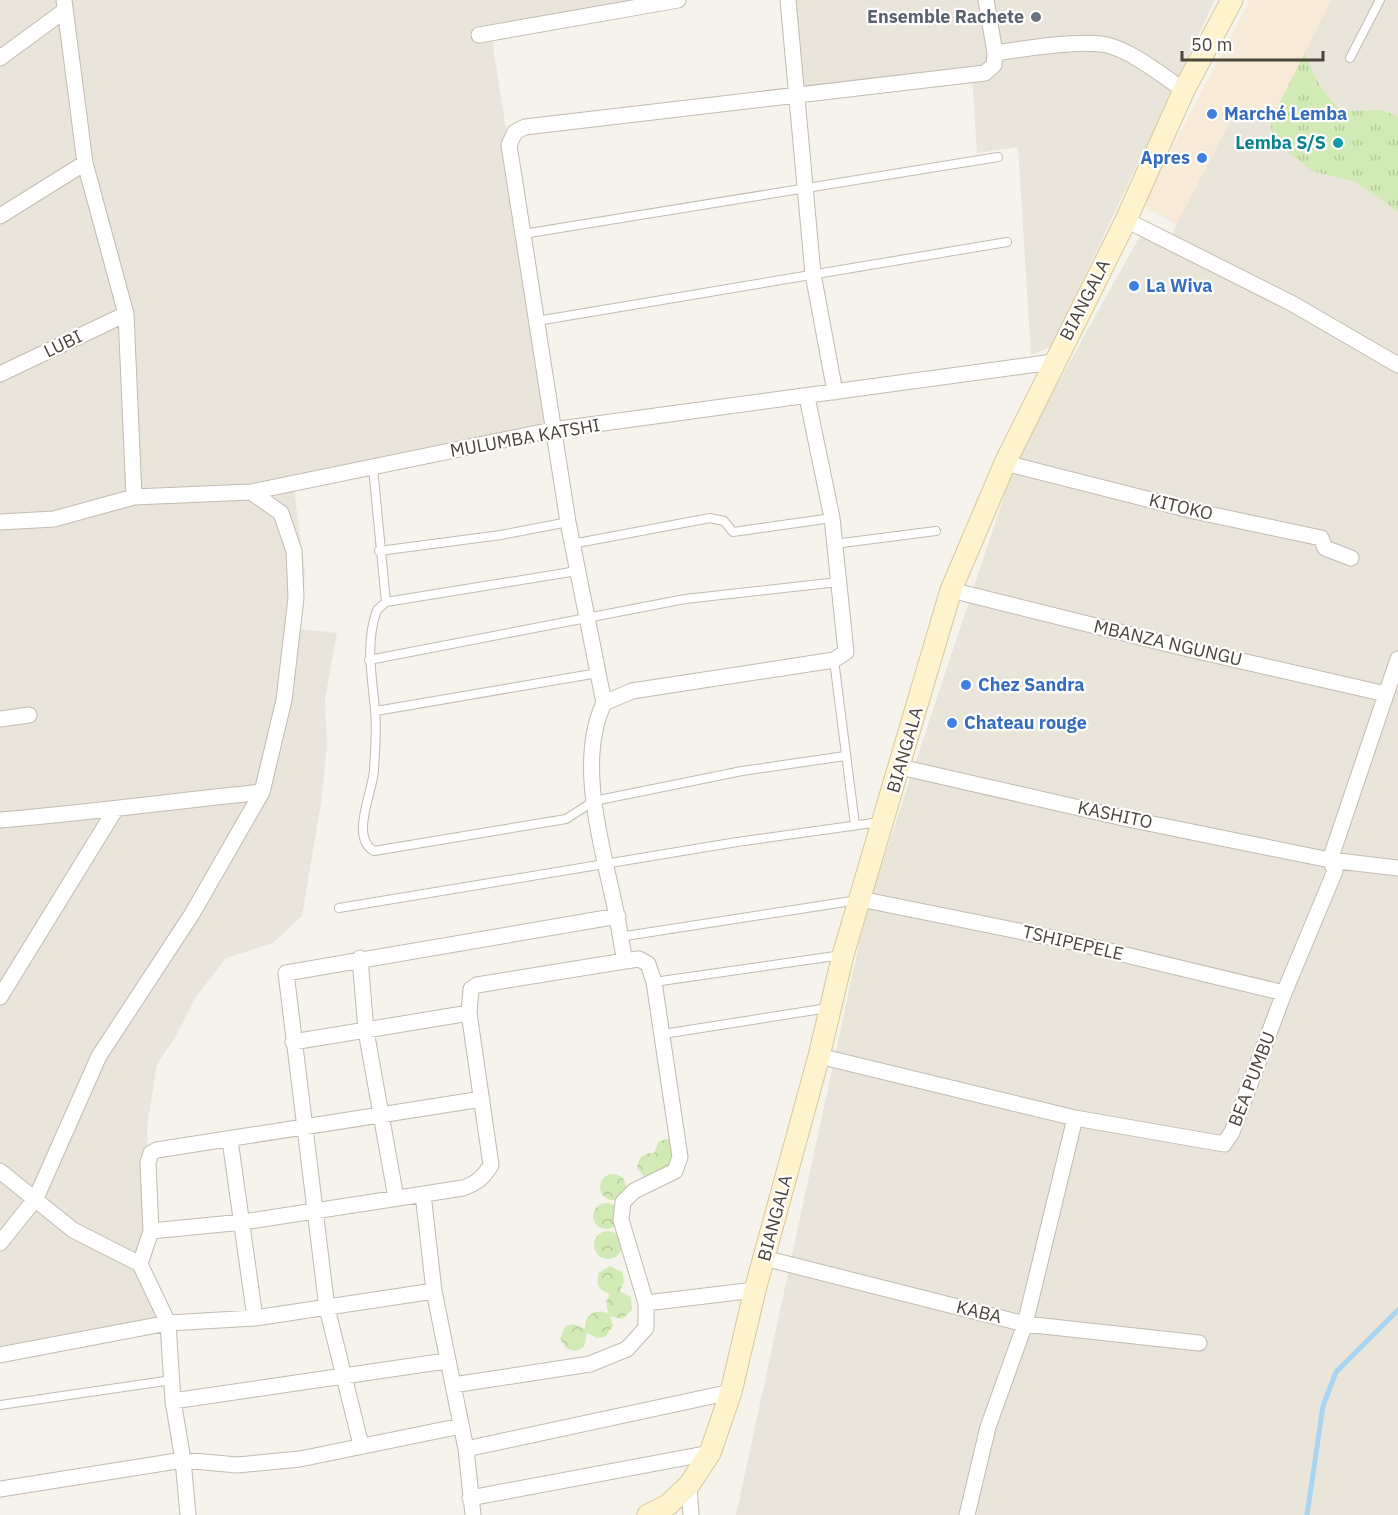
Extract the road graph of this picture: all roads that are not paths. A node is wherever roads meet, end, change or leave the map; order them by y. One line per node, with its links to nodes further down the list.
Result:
1 (678, 0): 7 (street)
2 (788, 0): 12 (street)
3 (986, 0): 8 (street)
4 (1232, 0): 11 (street, BIANGALA)
5 (1380, 0): 10 (lane)
6 (64, 5): 9 (street); 14 (street)
7 (479, 35)
8 (995, 53): 11 (street); 12 (street)
9 (0, 58)
10 (1350, 58)
11 (1184, 90): 17 (street, BIANGALA)
12 (798, 93): 15 (street); 18 (street)
13 (998, 157): 15 (lane)
14 (85, 163): 16 (street); 21 (street)
15 (807, 189): 18 (lane); 20 (street)
16 (0, 216)
17 (1126, 220): 23 (street, BIANGALA); 24 (street)
18 (524, 234): 22 (street)
19 (1007, 242): 20 (lane)
20 (813, 274): 22 (lane); 26 (street)
21 (126, 314): 25 (street, LUBI); 32 (street)
22 (537, 321): 28 (street)
23 (1053, 362): 26 (street, MULUMBA KATSHI); 29 (street, BIANGALA)
24 (1398, 365)
25 (0, 374)
26 (835, 392): 27 (street, MULUMBA KATSHI)
27 (807, 397): 28 (street, MULUMBA KATSHI); 33 (street)
28 (552, 430): 30 (street, MULUMBA KATSHI); 35 (street)
29 (1005, 463): 40 (street, KITOKO); 43 (street, BIANGALA)
30 (373, 468): 31 (street, MULUMBA KATSHI); 39 (lane)
31 (251, 492): 32 (street, MULUMBA KATSHI); 57 (street)
32 (134, 497): 34 (street, MULUMBA KATSHI)
33 (832, 518): 37 (lane); 38 (street)
34 (0, 522)
35 (568, 522): 37 (street); 39 (lane)
36 (936, 531): 38 (lane)
37 (572, 544): 41 (street)
38 (834, 544): 42 (street)
39 (379, 551): 44 (lane)
40 (1351, 558)
41 (577, 572): 44 (lane); 45 (street)
42 (838, 582): 45 (lane); 48 (street)
43 (951, 590): 50 (street, MBANZA NGUNGU); 56 (street, BIANGALA)
44 (386, 603): 47 (lane)
45 (588, 620): 47 (lane); 49 (street)
46 (1398, 659): 50 (street, BEA PUMBU)
47 (369, 660): 52 (lane)
48 (834, 660): 51 (street); 55 (lane)
49 (598, 673): 51 (street); 52 (lane)
50 (1386, 694): 63 (street, BEA PUMBU)
51 (604, 703): 58 (street)
52 (376, 711): 58 (lane)
53 (29, 716): 54 (street)
54 (0, 719)
55 (845, 756): 58 (lane); 62 (lane)
56 (900, 767): 61 (street, BIANGALA); 63 (street, KASHITO)
57 (262, 792): 59 (street); 89 (street)
58 (594, 801): 64 (street)
59 (115, 810): 60 (street); 75 (street)
60 (0, 820)
61 (884, 821): 62 (lane); 66 (street, BIANGALA)
62 (855, 825): 64 (lane)
63 (1330, 860): 65 (street, KASHITO); 74 (street, BEA PUMBU)
64 (606, 864): 67 (lane); 68 (street)
65 (1398, 868)
66 (860, 899): 69 (lane); 70 (street, BIANGALA); 74 (street, TSHIPEPELE)
67 (339, 908)
68 (618, 916): 69 (street); 71 (street)
69 (619, 938): 72 (street)
70 (843, 955): 73 (lane); 76 (street, BIANGALA)
71 (360, 958): 78 (street); 80 (street)
72 (625, 961): 73 (street); 77 (street)
73 (654, 982): 79 (street)
74 (1284, 993): 84 (street, BEA PUMBU)
75 (0, 997)
76 (831, 1007): 79 (lane); 81 (street, BIANGALA)
77 (469, 1013): 78 (street); 82 (street)
78 (366, 1031): 80 (street); 83 (street)
79 (663, 1034): 99 (street)
80 (293, 1042): 85 (street)
81 (819, 1056): 84 (street, BEA PUMBU); 95 (street, BIANGALA)
82 (482, 1099): 83 (street); 88 (street)
83 (380, 1113): 85 (street); 90 (street)
84 (1075, 1118): 103 (street)
85 (305, 1127): 86 (street); 91 (street)
86 (230, 1140): 92 (street); 93 (street)
87 (0, 1171): 89 (street)
88 (423, 1194): 90 (street); 98 (street)
89 (36, 1198): 94 (street); 96 (street)
90 (396, 1198): 91 (street)
91 (317, 1211): 92 (street); 100 (street)
92 (243, 1222): 93 (street); 101 (street)
93 (151, 1232): 96 (street)
94 (0, 1243)
95 (764, 1258): 97 (street, BIANGALA); 103 (street, KABA)
96 (140, 1264): 102 (street)
97 (755, 1290): 99 (street); 110 (street, BIANGALA)
98 (434, 1291): 100 (street); 106 (street)
99 (646, 1303): 109 (street)
100 (327, 1308): 101 (street); 107 (street)
101 (255, 1318): 102 (street)
102 (168, 1323): 105 (street); 108 (street)
103 (1025, 1324): 104 (street, KABA); 125 (street)
104 (1199, 1343)
105 (0, 1355)
106 (446, 1361): 107 (street); 109 (street)
107 (345, 1376): 111 (street); 114 (street)
108 (172, 1380): 111 (street); 112 (lane)
109 (453, 1385): 113 (street)
110 (731, 1392): 115 (street); 116 (street, BIANGALA)
111 (173, 1401): 117 (street)
112 (0, 1405)
113 (461, 1426): 114 (street); 115 (street)
114 (361, 1445): 117 (street)
115 (466, 1449): 120 (street)
116 (710, 1453): 118 (street, BIANGALA); 120 (street)
117 (183, 1460): 119 (street); 121 (street)
118 (689, 1485): 123 (street, BIANGALA); 124 (street)
119 (0, 1489)
120 (470, 1498): 122 (street)
121 (188, 1515)
122 (473, 1515)
123 (648, 1515)
124 (691, 1515)
125 (967, 1515)

